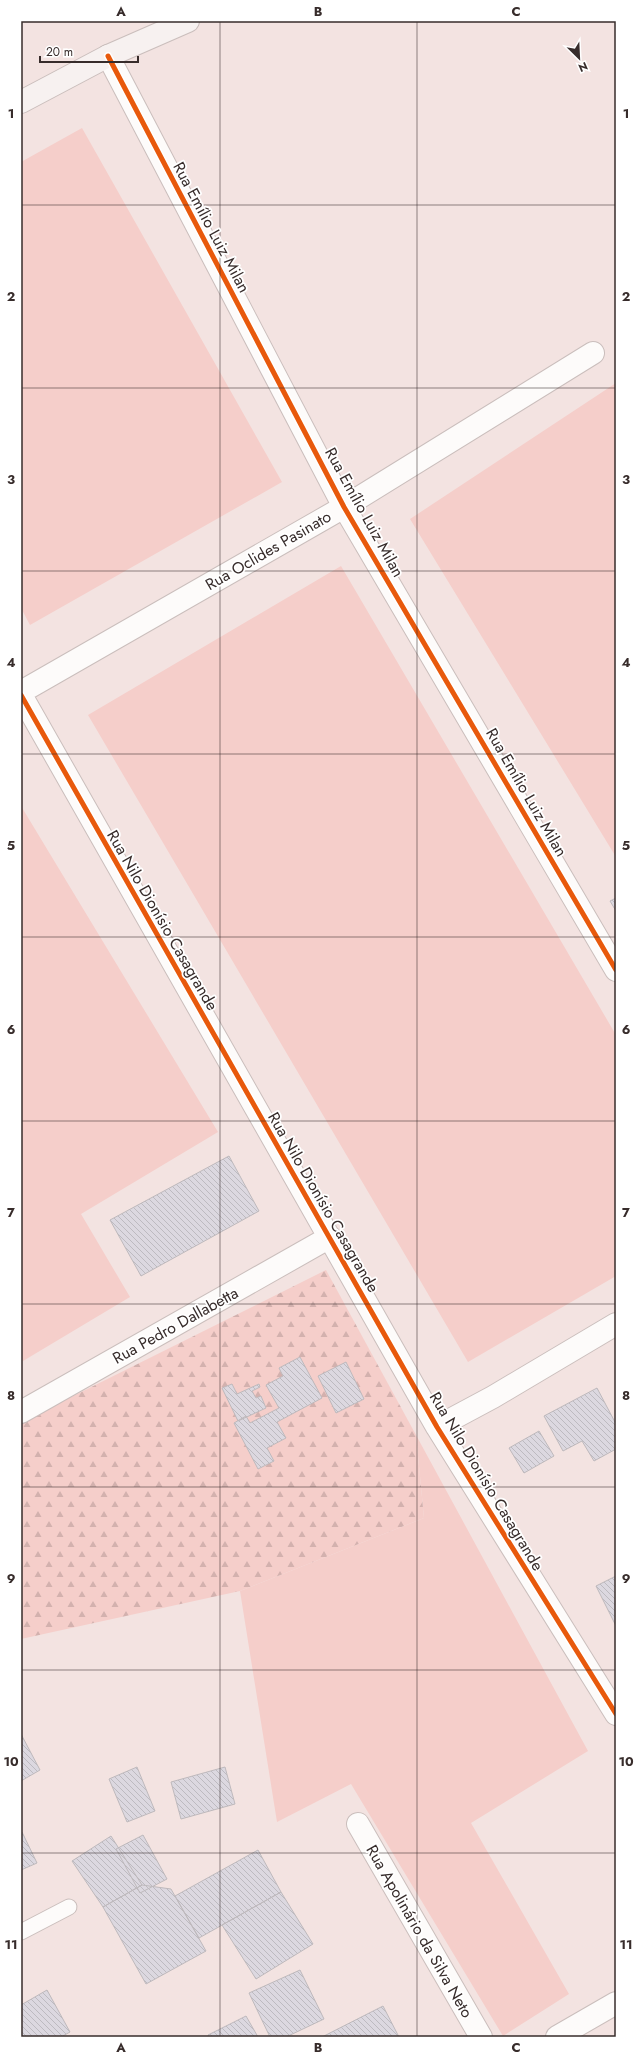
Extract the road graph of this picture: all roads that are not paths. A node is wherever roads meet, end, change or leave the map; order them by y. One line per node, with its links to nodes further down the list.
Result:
1 (188, 21): 2 (street)
2 (108, 56): 3 (street); 5 (street, Rua Emílio Luiz Milan)
3 (21, 102)
4 (593, 352): 5 (street, Rua Oclides Pasinato)
5 (344, 507): 6 (street, Rua Oclides Pasinato); 8 (street, Rua Emílio Luiz Milan)
6 (21, 692)
7 (21, 695): 9 (street, Rua Nilo Dionísio Casagrande)
8 (616, 970)
9 (330, 1237): 11 (street, Rua Pedro Dallabetta); 12 (street, Rua Nilo Dionísio Casagrande)
10 (616, 1324): 12 (street)
11 (21, 1412)
12 (437, 1427): 13 (street, Rua Nilo Dionísio Casagrande)
13 (616, 1714)
14 (358, 1824): 18 (street, Rua Apolinário da Silva Neto)
15 (69, 1907): 16 (lane)
16 (21, 1932)
17 (616, 2003): 19 (street)
18 (481, 2037)
19 (557, 2037)

